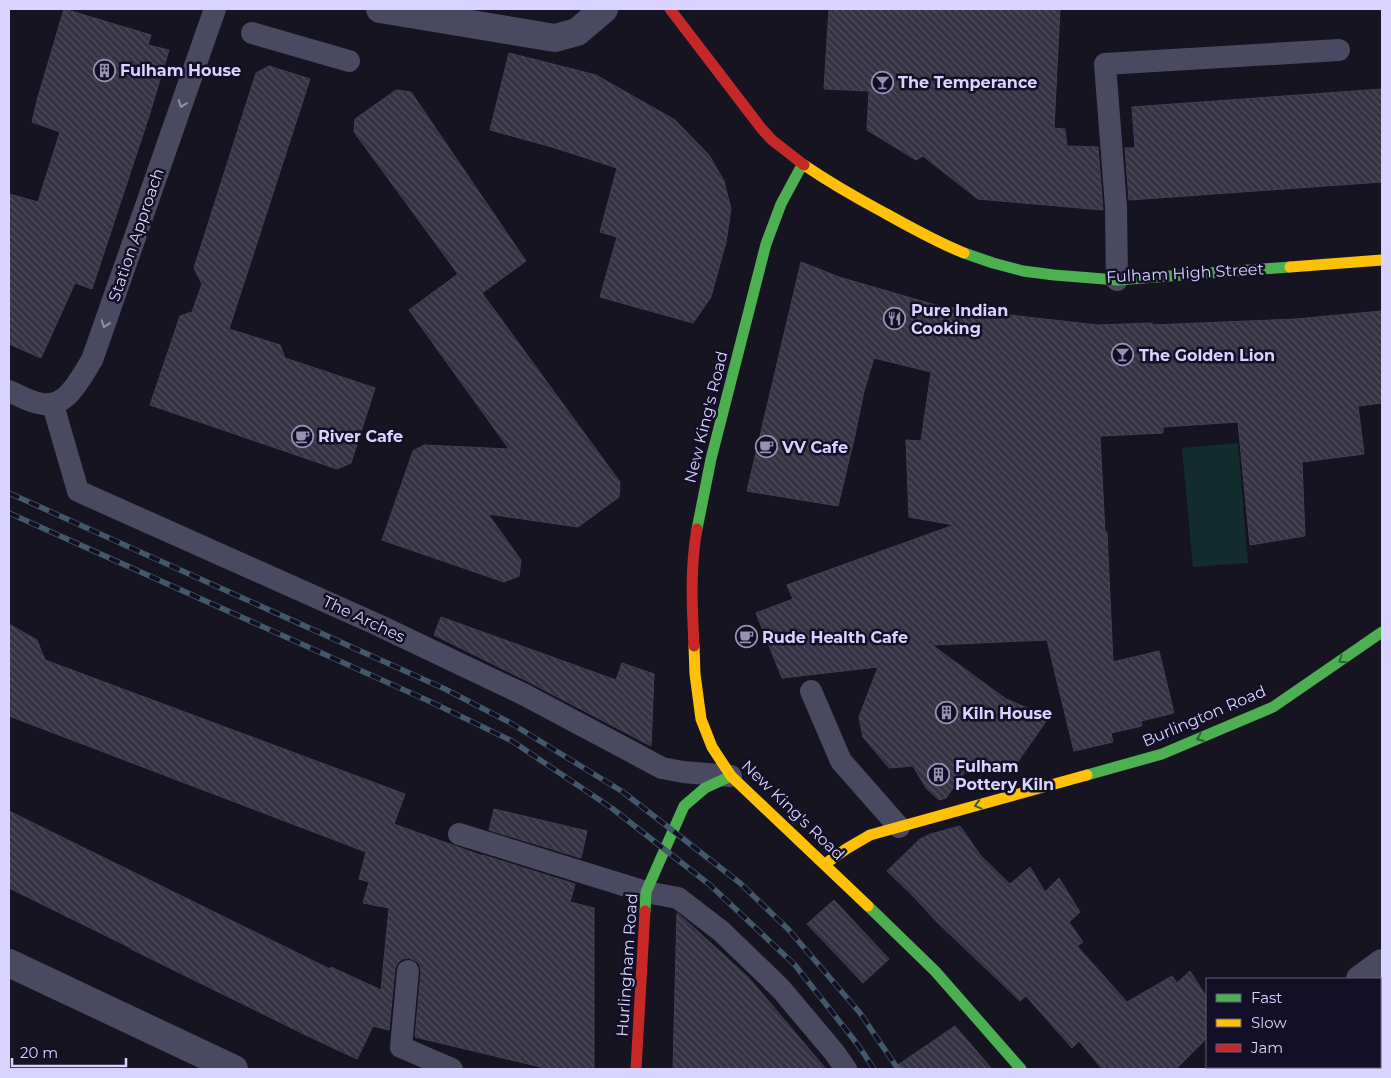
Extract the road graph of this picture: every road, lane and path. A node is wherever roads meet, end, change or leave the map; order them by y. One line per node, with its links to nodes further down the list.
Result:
1 (215, 9): 13 (lane, Station Approach, one-way to 13)
2 (380, 9): 5 (street)
3 (604, 9): 5 (street)
4 (670, 9): 9 (main road, Fulham High Street)
5 (436, 14)
6 (252, 33): 8 (lane)
7 (1339, 50): 11 (lane)
8 (349, 61)
9 (802, 164): 11 (main road, Fulham High Street); 16 (main road, New King's Road)
10 (1382, 260): 11 (main road, Fulham High Street)
11 (1117, 280)
12 (9, 391): 13 (lane)
13 (53, 405): 16 (lane, The Arches)
14 (1382, 632): 17 (main road, Burlington Road, one-way to 17)
15 (810, 691): 17 (lane)
16 (731, 776): 19 (main road, New King's Road); 20 (main road, Hurlingham Road)
17 (899, 826): 19 (main road, Burlington Road)
18 (459, 834): 20 (lane)
19 (825, 864): 29 (main road, New King's Road)
20 (646, 892): 27 (main road, Hurlingham Road); 28 (lane)
21 (9, 963): 25 (street)
22 (1382, 963): 24 (street)
23 (408, 970): 26 (lane)
24 (1361, 978)
25 (234, 1069)
26 (452, 1069)
27 (636, 1069)
28 (846, 1069)
29 (1022, 1069)

